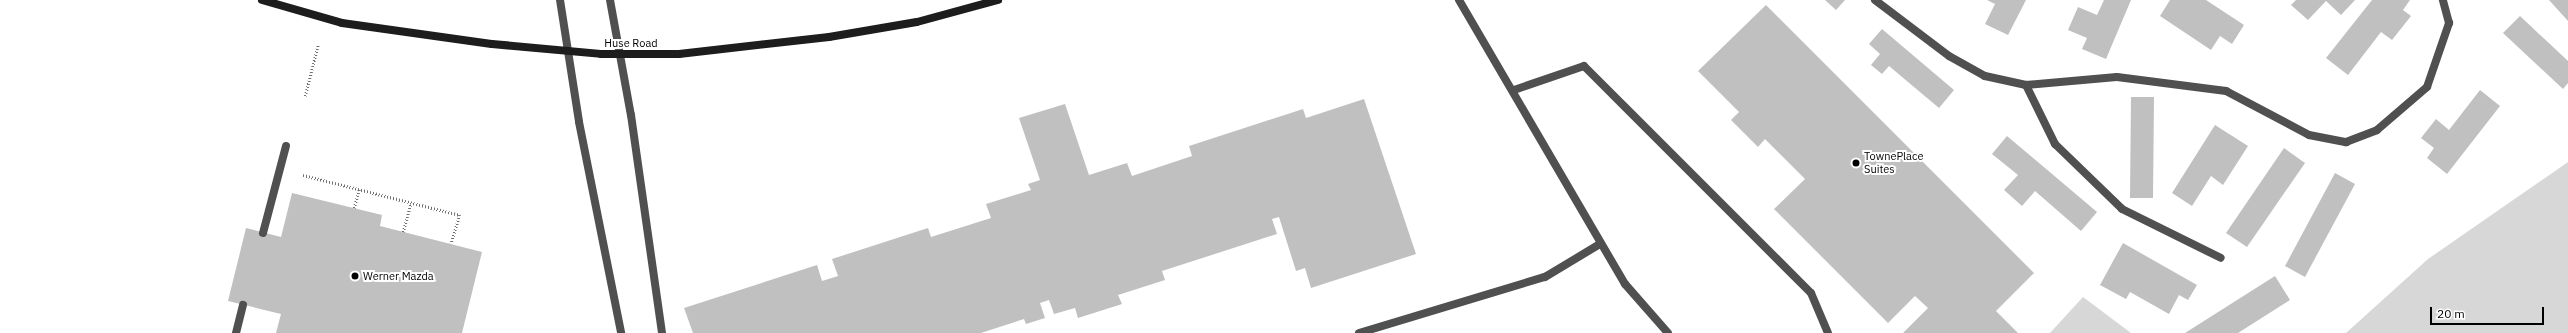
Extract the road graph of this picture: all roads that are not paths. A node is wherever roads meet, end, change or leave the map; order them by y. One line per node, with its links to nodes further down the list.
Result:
1 (262, 0): 8 (street, Huse Road)
2 (560, 0): 8 (lane)
3 (610, 0): 9 (lane)
4 (998, 0): 9 (street, Huse Road)
5 (1459, 0): 11 (lane)
6 (1875, 0): 10 (lane)
7 (2443, 0): 10 (lane)
8 (568, 51): 9 (street, Huse Road); 18 (lane)
9 (619, 54): 19 (lane)
10 (2026, 85): 15 (lane)
11 (1514, 90): 14 (lane); 22 (lane)
12 (286, 146): 13 (lane)
13 (263, 233)
14 (1600, 244): 20 (lane); 21 (lane)
15 (2221, 258)
16 (243, 305): 17 (lane)
17 (236, 333)
18 (621, 333)
19 (662, 333)
20 (1359, 333)
21 (1668, 333)
22 (1828, 333)

